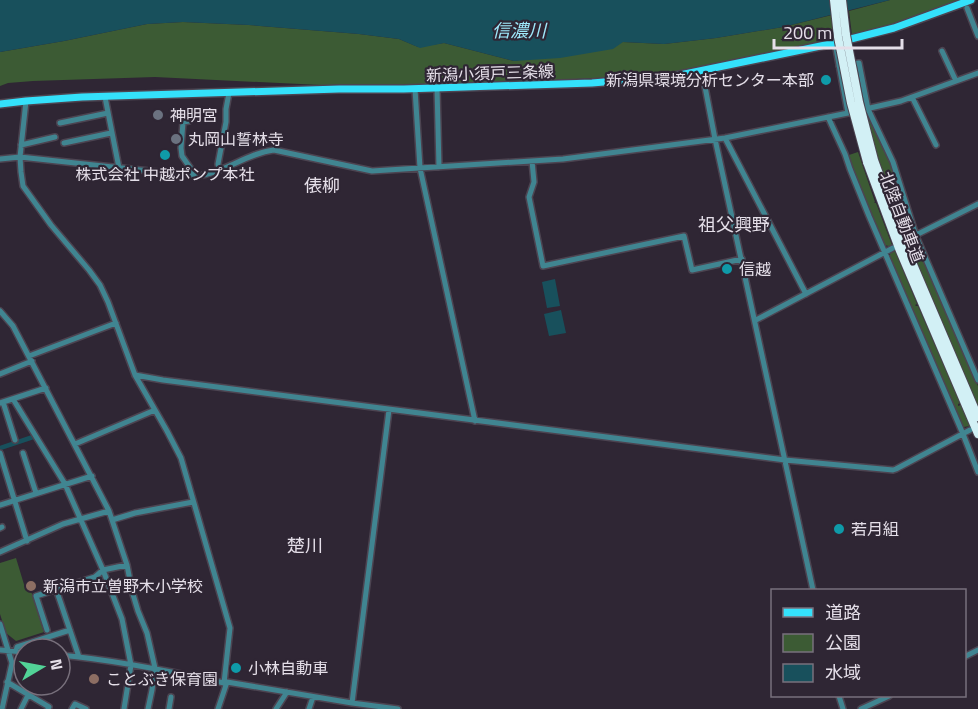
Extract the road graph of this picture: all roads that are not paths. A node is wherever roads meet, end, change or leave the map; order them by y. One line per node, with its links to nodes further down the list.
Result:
1 (834, 0): 35 (highway, 北陸自動車道, bridge)
2 (842, 0): 35 (highway, 北陸自動車道, bridge)
3 (971, 0): 6 (main road, 新潟小須戸三条線)
4 (967, 8): 5 (street)
5 (978, 36)
6 (835, 43): 8 (street); 9 (main road, 新潟小須戸三条線)
7 (942, 51): 11 (street)
8 (839, 66): 19 (street); 21 (street)
9 (702, 71): 12 (main road, 新潟小須戸三条線); 28 (street)
10 (978, 73): 11 (street)
11 (956, 81): 16 (street)
12 (437, 88): 13 (main road, 新潟小須戸三条線); 36 (street)
13 (415, 89): 14 (main road, 新潟小須戸三条線); 38 (street)
14 (229, 93): 15 (main road, 新潟小須戸三条線); 39 (street)
15 (105, 97): 17 (main road, 新潟小須戸三条線); 20 (street)
16 (912, 97): 19 (street); 31 (street)
17 (26, 101): 18 (main road, 新潟小須戸三条線); 30 (street)
18 (0, 104)
19 (868, 109): 21 (street); 42 (street)
20 (108, 113): 24 (street); 25 (street)
21 (848, 113): 22 (street)
22 (828, 117): 27 (street); 45 (street)
23 (189, 121): 40 (street)
24 (60, 123)
25 (111, 133): 29 (street); 37 (street)
26 (55, 137): 30 (street)
27 (725, 138): 28 (street); 47 (street)
28 (715, 139): 34 (street); 46 (street)
29 (64, 142)
30 (21, 145): 32 (street)
31 (936, 145)
32 (20, 157): 33 (street); 37 (street); 50 (street)
33 (0, 159)
34 (532, 161): 36 (street); 46 (street)
35 (871, 161): 60 (highway, 北陸自動車道); 62 (highway, 北陸自動車道)
36 (439, 166): 38 (street)
37 (119, 168): 40 (street)
38 (420, 168): 39 (street); 61 (street)
39 (219, 169): 40 (street)
40 (196, 176)
41 (978, 204): 42 (street)
42 (916, 236): 43 (street); 54 (street)
43 (908, 239)
44 (893, 248): 45 (street)
45 (885, 252): 47 (street); 63 (street)
46 (742, 259): 49 (street)
47 (806, 294): 49 (street)
48 (0, 311): 51 (street)
49 (756, 320): 68 (street)
50 (116, 323): 51 (street); 53 (street)
51 (30, 358): 52 (street); 55 (street)
52 (0, 374)
53 (135, 375): 58 (street); 59 (street)
54 (978, 380)
55 (46, 388): 56 (street); 65 (street)
56 (13, 399): 57 (street); 71 (street)
57 (2, 403): 64 (street)
58 (155, 410): 65 (street); 74 (street)
59 (389, 410): 61 (street); 104 (street)
60 (978, 417)
61 (475, 421): 68 (street)
62 (974, 432): 63 (street)
63 (963, 434): 68 (street); 69 (street)
64 (15, 440)
65 (75, 444): 70 (street)
66 (0, 453): 73 (street)
67 (23, 453): 72 (street)
68 (785, 460): 84 (street)
69 (978, 472)
70 (92, 476): 71 (street); 76 (street)
71 (65, 484): 72 (street); 77 (street)
72 (36, 493): 73 (street)
73 (15, 500): 75 (street); 79 (street)
74 (193, 502): 78 (street); 97 (street)
75 (0, 505)
76 (109, 511): 77 (street); 78 (street)
77 (79, 519): 79 (street); 82 (street)
78 (112, 520): 81 (street)
79 (27, 541): 80 (street)
80 (0, 552)
81 (127, 565): 82 (street); 95 (street)
82 (103, 570): 83 (street); 94 (street)
83 (56, 589): 86 (street); 87 (street)
84 (813, 589)
85 (0, 624): 90 (street)
86 (47, 630)
87 (70, 630): 88 (street); 92 (street)
88 (48, 637)
89 (0, 650): 90 (street)
90 (12, 651)
91 (72, 656): 92 (street)
92 (79, 657): 94 (street)
93 (12, 663): 96 (street)
94 (131, 665): 95 (street); 109 (street)
95 (155, 668): 97 (street); 110 (street)
96 (7, 682): 98 (street); 106 (street)
97 (226, 683): 99 (street); 112 (street)
98 (12, 685)
99 (287, 692): 102 (street); 113 (street)
100 (31, 697): 105 (street)
101 (171, 697): 111 (street)
102 (313, 697): 104 (street); 114 (street)
103 (887, 697): 116 (street)
104 (352, 703): 115 (street)
105 (50, 708)
106 (2, 709)
107 (72, 709): 108 (street)
108 (86, 709)
109 (124, 709)
110 (147, 709)
111 (169, 709)
112 (218, 709)
113 (276, 709)
114 (309, 709)
115 (398, 709)
116 (861, 709)

